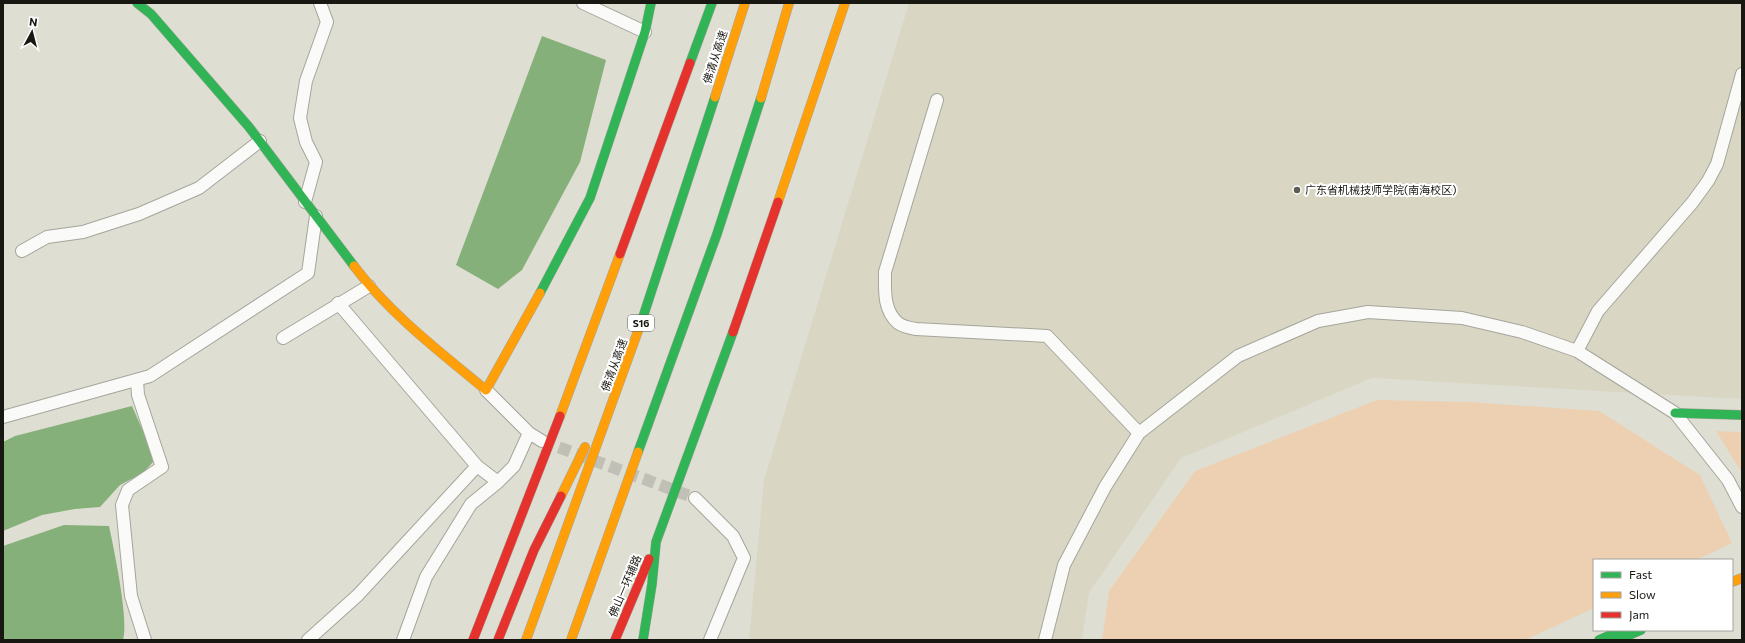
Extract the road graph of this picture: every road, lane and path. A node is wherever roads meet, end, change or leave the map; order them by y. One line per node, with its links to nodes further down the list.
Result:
1 (137, 3): 12 (main road)
2 (320, 3): 13 (street)
3 (583, 3): 9 (street)
4 (651, 3): 9 (main road)
5 (712, 3): 41 (main road)
6 (745, 3): 20 (main road, 佛清从高速 / S16)
7 (789, 3): 44 (main road)
8 (845, 3): 33 (main road)
9 (645, 32): 22 (main road)
10 (1742, 74): 19 (street)
11 (937, 100): 27 (street)
12 (260, 141): 13 (main road); 15 (street)
13 (305, 202): 14 (main road)
14 (316, 216): 16 (main road); 21 (street)
15 (22, 251)
16 (369, 286): 17 (street); 22 (main road)
17 (338, 303): 18 (street); 29 (street)
18 (283, 338)
19 (1577, 351): 23 (street); 27 (street)
20 (622, 376): 42 (main road); 43 (main road, 佛清从高速 / S16)
21 (137, 380): 25 (street); 38 (street)
22 (486, 390): 26 (street)
23 (1675, 413): 24 (main road); 32 (street)
24 (1742, 415)
25 (3, 417)
26 (529, 433): 28 (street); 30 (street)
27 (1139, 433): 48 (street)
28 (542, 441)
29 (477, 466): 30 (street); 39 (street)
30 (498, 482): 40 (street)
31 (695, 498): 47 (street)
32 (1742, 507)
33 (656, 542): 45 (main road, 佛山一环辅路); 46 (main road)
34 (1742, 586): 35 (main road)
35 (1733, 590)
36 (1620, 631): 49 (main road)
37 (1639, 631): 50 (main road)
38 (145, 640)
39 (308, 640)
40 (403, 640)
41 (473, 640)
42 (498, 640)
43 (526, 640)
44 (571, 640)
45 (615, 640)
46 (643, 640)
47 (710, 640)
48 (1044, 640)
49 (1600, 640)
50 (1618, 640)

